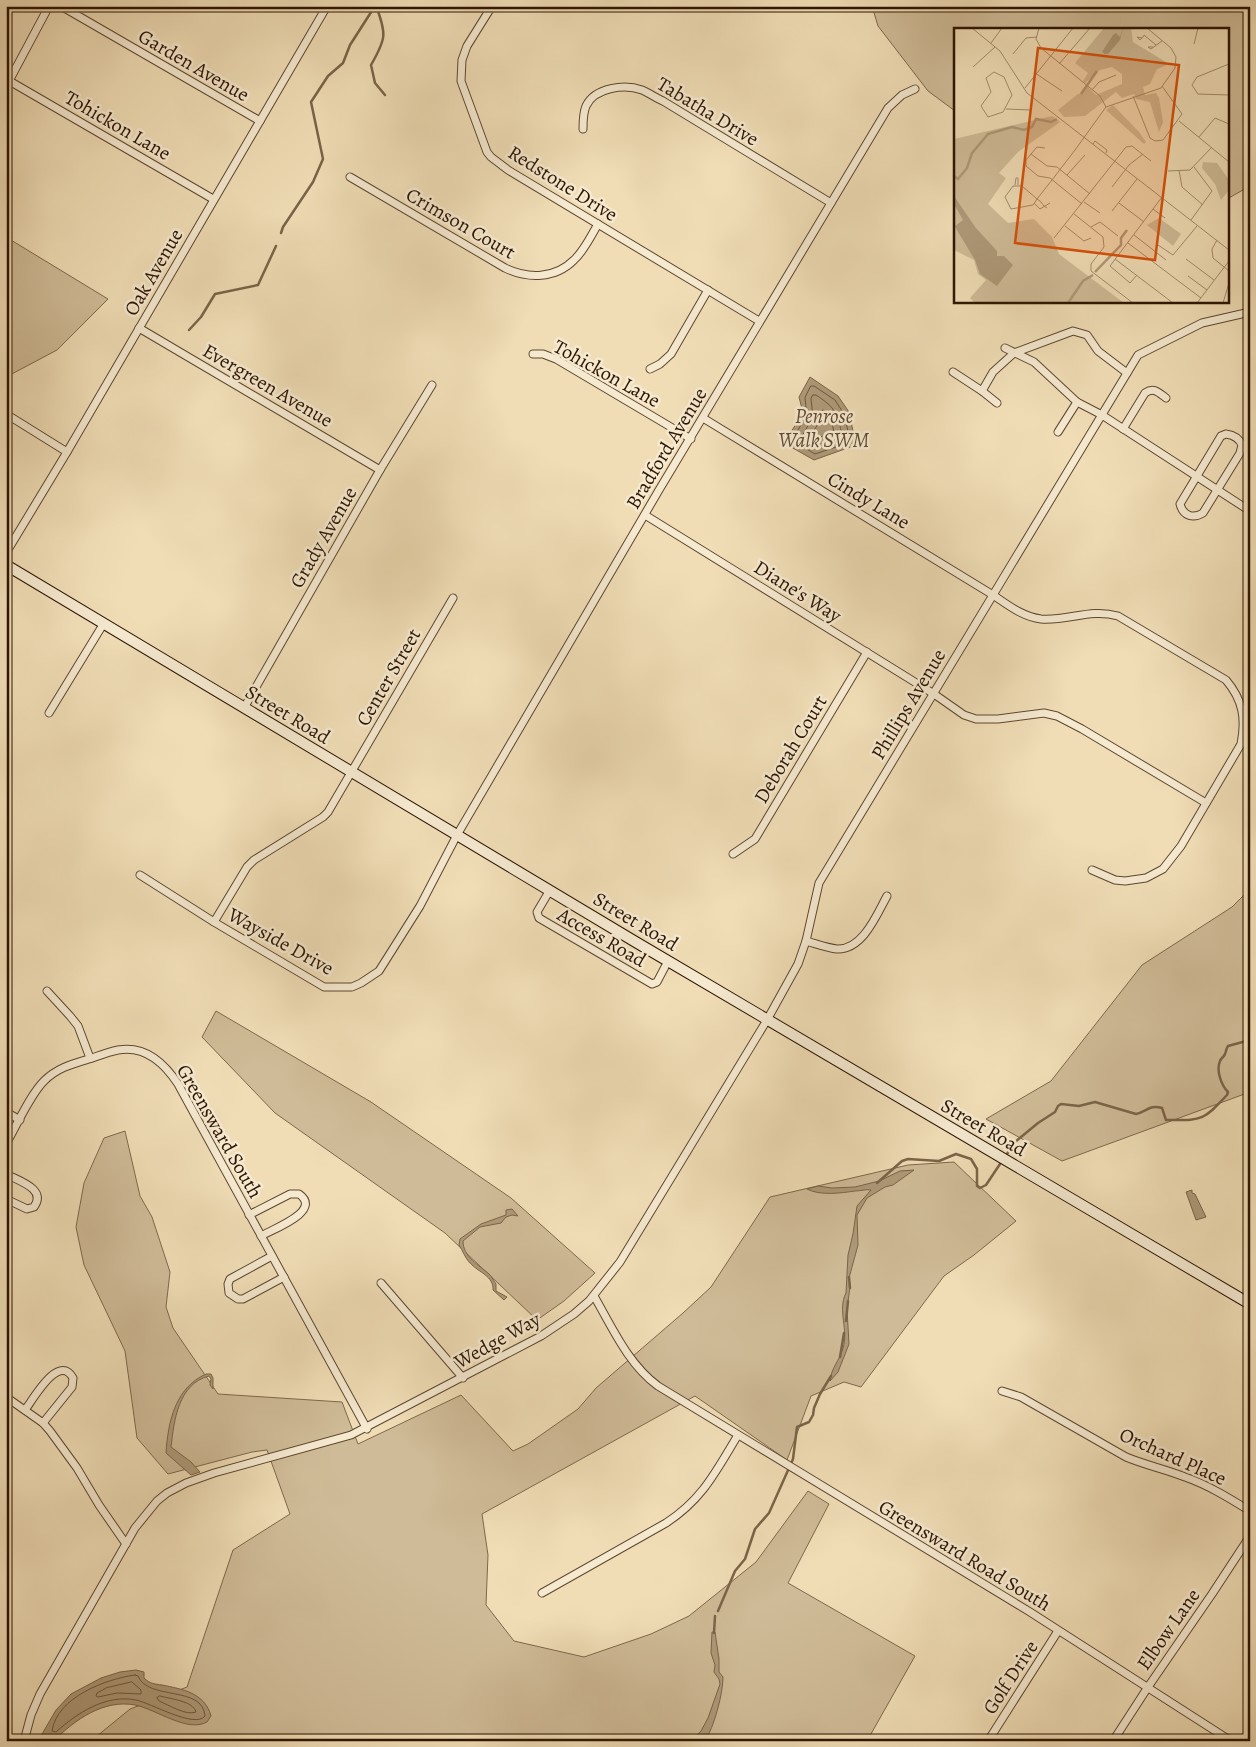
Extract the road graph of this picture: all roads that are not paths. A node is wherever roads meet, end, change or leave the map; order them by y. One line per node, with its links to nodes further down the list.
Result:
1 (49, 6): 5 (street)
2 (61, 6): 7 (street, Garden Avenue)
3 (327, 6): 7 (street, Oak Avenue)
4 (492, 6): 12 (street, Redstone Drive)
5 (8, 80): 10 (street, Tohickon Lane)
6 (915, 89): 11 (street, Bradford Avenue)
7 (260, 121): 10 (street, Oak Avenue)
8 (583, 129): 11 (street, Tabatha Drive)
9 (350, 177): 12 (street, Crimson Court)
10 (214, 199): 16 (street, Oak Avenue)
11 (831, 203): 15 (street, Bradford Avenue)
12 (598, 224): 13 (street, Redstone Drive)
13 (708, 290): 15 (street, Redstone Drive); 20 (street)
14 (1250, 312): 22 (street, Phillips Avenue)
15 (759, 321): 30 (street, Bradford Avenue)
16 (139, 328): 34 (street, Oak Avenue); 35 (street, Evergreen Avenue)
17 (1005, 348): 18 (street)
18 (1014, 352): 22 (street); 24 (street); 26 (street)
19 (533, 354): 33 (street, Tohickon Lane)
20 (650, 369)
21 (953, 372): 24 (street)
22 (1128, 373): 29 (street, Phillips Avenue)
23 (432, 385): 35 (street, Grady Avenue)
24 (982, 391): 27 (street)
25 (1166, 398): 31 (street)
26 (1077, 402): 29 (street); 32 (street)
27 (997, 403)
28 (6, 414): 34 (street)
29 (1102, 415): 31 (street); 42 (street, Phillips Avenue)
30 (703, 418): 33 (street, Bradford Avenue); 42 (street, Cindy Lane)
31 (1123, 429): 36 (street)
32 (1058, 432)
33 (691, 439): 39 (street, Bradford Avenue)
34 (67, 452): 40 (street, Oak Avenue)
35 (380, 470): 47 (street, Grady Avenue)
36 (1196, 476): 37 (street); 37 (street); 37 (street)
37 (1217, 490): 38 (street)
38 (1250, 511)
39 (645, 515): 45 (street, Diane's Way); 52 (street, Bradford Avenue)
40 (6, 553)
41 (6, 565): 44 (main road, Street Road)
42 (993, 595): 46 (street, Phillips Avenue); 48 (street, Cindy Lane)
43 (453, 598): 50 (street, Center Street)
44 (104, 623): 47 (main road, Street Road); 49 (street)
45 (867, 652): 46 (street, Diane's Way); 53 (street, Deborah Court)
46 (934, 694): 51 (street, Diane's Way); 59 (street, Phillips Avenue)
47 (244, 708): 50 (main road, Street Road)
48 (1246, 711): 51 (street)
49 (49, 713)
50 (351, 772): 52 (main road, Street Road); 58 (street, Center Street)
51 (1206, 803): 54 (street)
52 (457, 835): 56 (main road, Street Road); 58 (street, Wayside Drive)
53 (733, 854)
54 (1092, 870)
55 (140, 874): 58 (street, Wayside Drive)
56 (550, 890): 60 (main road, Street Road); 60 (street, Access Road)
57 (887, 896): 59 (street)
58 (214, 922)
59 (806, 941): 62 (street, Phillips Avenue)
60 (668, 961): 62 (main road, Street Road)
61 (47, 991): 63 (street)
62 (767, 1020): 74 (street, Wedge Way); 75 (main road, Street Road)
63 (90, 1058): 65 (street, Greensward South); 69 (street, Greensward South)
64 (6, 1112): 65 (street)
65 (20, 1120): 66 (street, Greensward South)
66 (7, 1142)
67 (6, 1174): 68 (street)
68 (6, 1198)
69 (249, 1215): 70 (street, Greensward South); 70 (street)
70 (261, 1236): 71 (street)
71 (272, 1256): 72 (street); 72 (street)
72 (284, 1277): 81 (street)
73 (381, 1283): 76 (street)
74 (594, 1296): 76 (street, Wedge Way); 82 (street, Greensward Road South)
75 (1250, 1304)
76 (463, 1378): 81 (street, Wedge Way)
77 (1002, 1391): 83 (street, Orchard Place)
78 (6, 1398): 79 (street)
79 (25, 1410): 80 (street); 80 (street)
80 (43, 1423): 85 (street)
81 (367, 1428): 85 (street, Wedge Way)
82 (738, 1435): 86 (street); 87 (street, Greensward Road South)
83 (1250, 1511)
84 (1250, 1536): 88 (street, Elbow Lane)
85 (126, 1544): 89 (street, Wedge Way)
86 (542, 1593)
87 (1058, 1631): 88 (street, Greensward Road South); 90 (street, Golf Drive)
88 (1148, 1687): 91 (street, Elbow Lane); 92 (street, Greensward Road South)
89 (24, 1741)
90 (988, 1741)
91 (1113, 1741)
92 (1231, 1741)

